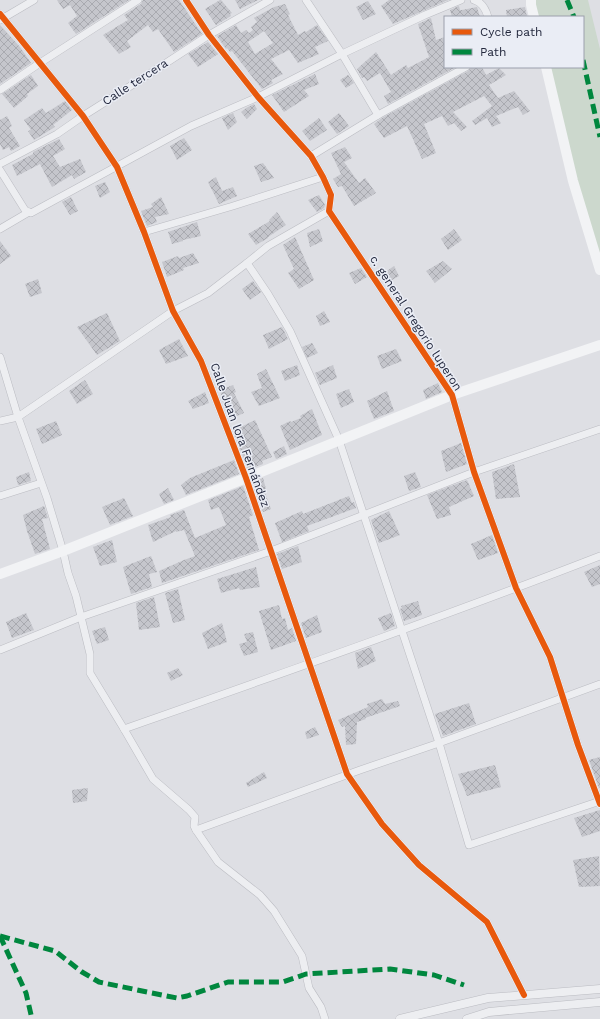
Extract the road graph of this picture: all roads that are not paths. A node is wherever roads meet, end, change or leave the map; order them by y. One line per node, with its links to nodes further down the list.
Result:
1 (34, 0): 11 (street)
2 (138, 0): 14 (street)
3 (186, 0): 12 (street)
4 (270, 0): 12 (street, Calle tercera)
5 (306, 0): 13 (street)
6 (461, 0): 13 (street)
7 (474, 0): 9 (street)
8 (531, 0): 10 (main road)
9 (488, 16)
10 (534, 16)
11 (1, 17): 14 (street, Calle Juan lora Fernández)
12 (209, 34): 18 (street); 20 (street, Calle tercera)
13 (342, 54): 18 (street); 19 (street)
14 (40, 63): 17 (street); 20 (street, Calle Juan lora Fernández)
15 (464, 68): 19 (street)
16 (546, 68): 31 (main road)
17 (0, 90)
18 (258, 97): 21 (street); 23 (street)
19 (378, 115): 21 (street)
20 (83, 116): 22 (street, Calle tercera); 23 (street, Calle Juan lora Fernández)
21 (311, 156): 25 (street)
22 (0, 164)
23 (117, 167): 27 (street); 29 (street, Calle Juan lora Fernández)
24 (0, 170): 27 (street)
25 (323, 177): 26 (street); 29 (street)
26 (329, 211): 30 (street); 35 (street, c. general Gregorio luperon)
27 (29, 212): 28 (street)
28 (0, 229)
29 (144, 232): 32 (street, Calle Juan lora Fernández)
30 (247, 263): 32 (street); 39 (street)
31 (600, 270)
32 (173, 311): 36 (street); 41 (street, Calle Juan lora Fernández)
33 (600, 345): 35 (main road)
34 (0, 357): 36 (street)
35 (452, 395): 39 (main road); 40 (street, c. general Gregorio luperon)
36 (18, 417): 37 (street); 42 (street)
37 (0, 421)
38 (600, 429): 40 (street)
39 (339, 440): 41 (main road); 44 (street)
40 (474, 472): 44 (street); 49 (street, c. general Gregorio luperon)
41 (246, 478): 45 (main road); 46 (street, Calle Juan lora Fernández)
42 (41, 482): 43 (street); 45 (street)
43 (0, 496)
44 (364, 515): 46 (street); 51 (street)
45 (62, 551): 48 (main road); 50 (street)
46 (271, 551): 50 (street); 57 (street, Calle Juan lora Fernández)
47 (600, 556): 49 (street)
48 (0, 574)
49 (516, 588): 51 (street); 54 (street, c. general Gregorio luperon)
50 (81, 617): 52 (street); 55 (street)
51 (402, 630): 55 (street); 56 (street)
52 (0, 650)
53 (600, 684): 54 (street)
54 (563, 698): 56 (street); 58 (street, c. general Gregorio luperon)
55 (124, 729): 59 (street)
56 (439, 743): 57 (street); 58 (street)
57 (347, 774): 59 (street); 61 (street, Calle Juan lora Fernández)
58 (600, 802)
59 (196, 830): 63 (street)
60 (600, 989): 61 (street)
61 (524, 995): 64 (street)
62 (600, 1002): 65 (street)
63 (325, 1019)
64 (400, 1019)
65 (467, 1019)

